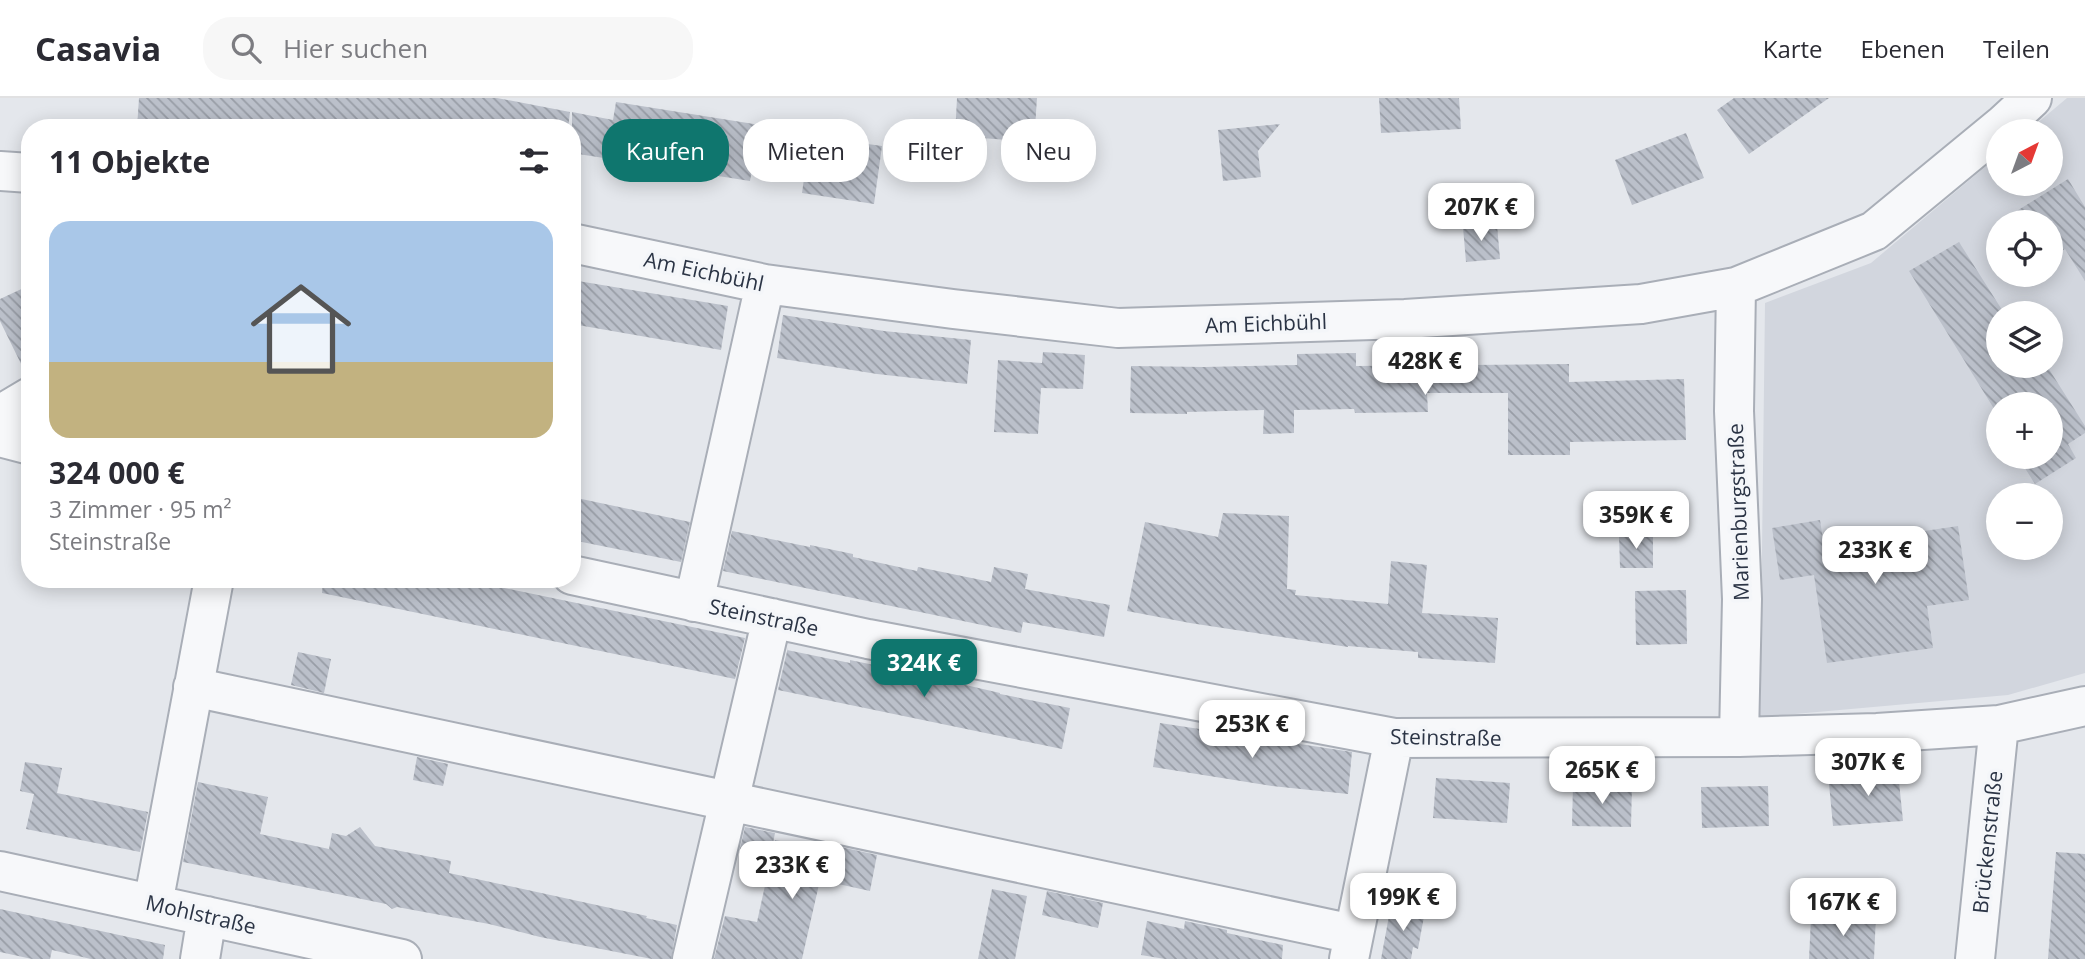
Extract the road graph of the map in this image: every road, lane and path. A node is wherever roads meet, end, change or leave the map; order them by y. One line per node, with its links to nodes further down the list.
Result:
1 (2032, 98): 6 (street, Am Eichbühl)
2 (0, 172): 3 (street)
3 (21, 173)
4 (581, 245): 5 (street, Am Eichbühl)
5 (765, 284): 6 (street, Am Eichbühl); 13 (street)
6 (1736, 287): 18 (street, Marienburgstraße)
7 (21, 402): 8 (street)
8 (0, 415)
9 (0, 437): 10 (street)
10 (21, 442)
11 (581, 577): 13 (street, Steinstraße)
12 (212, 588): 15 (street)
13 (694, 602): 14 (street, Steinstraße)
14 (772, 618): 19 (street, Steinstraße); 20 (street)
15 (193, 687): 20 (street); 22 (street)
16 (2085, 706): 17 (street, Steinstraße)
17 (1999, 725): 18 (street, Steinstraße); 28 (street, Brückenstraße)
18 (1740, 737): 19 (street, Steinstraße)
19 (1394, 738): 24 (street)
20 (728, 803): 24 (street); 27 (street)
21 (0, 871): 22 (street, Mohlstraße)
22 (153, 904): 23 (street, Mohlstraße)
23 (207, 916): 25 (street); 26 (street, Mohlstraße)
24 (1351, 947)
25 (200, 959)
26 (402, 959)
27 (692, 959)
28 (1975, 959)

